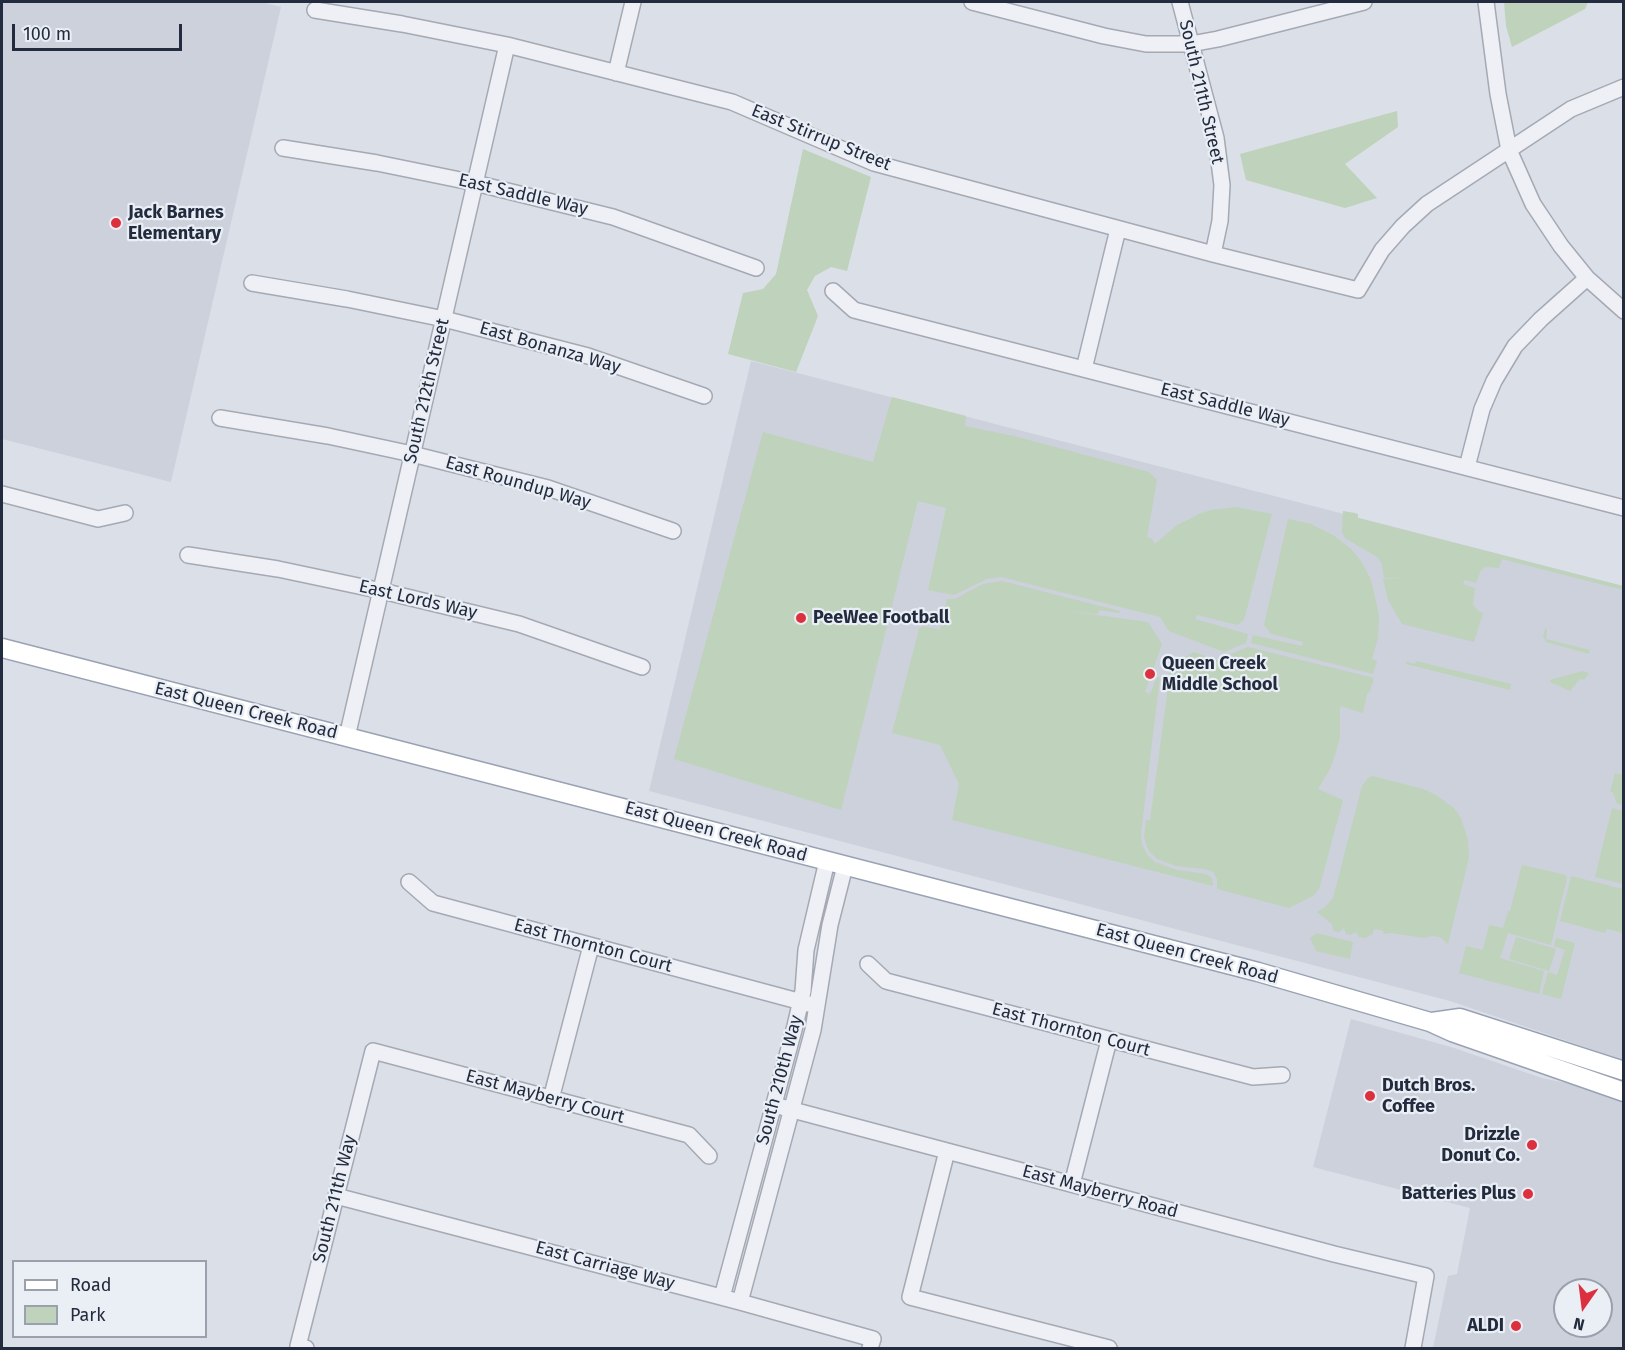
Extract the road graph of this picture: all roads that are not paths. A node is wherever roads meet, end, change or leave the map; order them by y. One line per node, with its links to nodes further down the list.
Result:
1 (633, 2): 9 (street)
2 (972, 2): 7 (street)
3 (1179, 2): 7 (street, South 211th Street)
4 (1364, 2): 7 (street)
5 (1486, 2): 12 (street)
6 (315, 10): 8 (street, East Stirrup Street)
7 (1191, 44): 15 (street, South 211th Street)
8 (507, 45): 9 (street, East Stirrup Street); 13 (street, South 212th Street)
9 (616, 72): 14 (street, East Stirrup Street)
10 (1623, 87): 12 (street)
11 (283, 148): 13 (street, East Saddle Way)
12 (1509, 150): 15 (street, East Stirrup Street); 17 (street)
13 (475, 183): 16 (street, East Saddle Way); 21 (street, South 212th Street)
14 (1118, 229): 15 (street, East Stirrup Street); 22 (street)
15 (1213, 255)
16 (756, 268)
17 (1587, 278): 20 (street); 26 (street)
18 (252, 283): 21 (street, East Bonanza Way)
19 (833, 291): 22 (street, East Saddle Way)
20 (1623, 311)
21 (444, 319): 23 (street, East Bonanza Way); 25 (street, South 212th Street)
22 (1084, 369): 26 (street, East Saddle Way)
23 (704, 396)
24 (220, 418): 25 (street, East Roundup Way)
25 (412, 454): 30 (street, East Roundup Way); 32 (street, South 212th Street)
26 (1467, 467): 28 (street, East Saddle Way)
27 (2, 494): 29 (street)
28 (1623, 508)
29 (126, 513)
30 (673, 531)
31 (188, 555): 32 (street, East Lords Way)
32 (382, 591): 34 (street, East Lords Way); 35 (street, South 212th Street)
33 (2, 648): 35 (main road, East Queen Creek Road)
34 (642, 667)
35 (347, 737): 36 (main road, East Queen Creek Road)
36 (827, 861): 37 (main road, East Queen Creek Road); 41 (street, South 210th Way)
37 (845, 866): 42 (street, South 210th Way); 43 (main road, East Queen Creek Road)
38 (409, 882): 39 (street, East Thornton Court)
39 (591, 946): 41 (street, East Thornton Court); 49 (street)
40 (868, 964): 44 (street, East Thornton Court)
41 (800, 1002): 42 (street, East Thornton Court); 50 (street, South 210th Way)
42 (818, 1007): 51 (street, South 210th Way)
43 (1430, 1022): 46 (main road, East Queen Creek Road); 48 (main road, East Queen Creek Road)
44 (1109, 1040): 47 (street, East Thornton Court); 54 (street)
45 (373, 1051): 49 (street, East Mayberry Court); 55 (street, South 211th Way)
46 (1623, 1071)
47 (1282, 1076)
48 (1623, 1092)
49 (551, 1099): 53 (street, East Mayberry Court)
50 (774, 1105): 51 (street, East Mayberry Road); 56 (street, South 210th Way)
51 (792, 1110): 52 (street, East Mayberry Road); 57 (street, South 210th Way)
52 (947, 1151): 54 (street, East Mayberry Road); 60 (street)
53 (709, 1156)
54 (1072, 1185): 61 (street, East Mayberry Road)
55 (336, 1196): 56 (street, East Carriage Way); 59 (street, South 211th Way)
56 (722, 1297): 57 (street, East Carriage Way)
57 (740, 1302): 58 (street, East Carriage Way)
58 (871, 1344)
59 (302, 1347)
60 (1099, 1347)
61 (1413, 1348)

